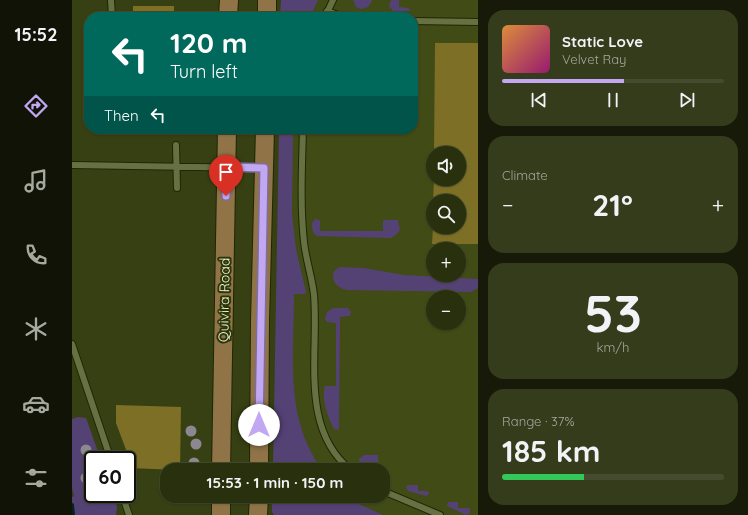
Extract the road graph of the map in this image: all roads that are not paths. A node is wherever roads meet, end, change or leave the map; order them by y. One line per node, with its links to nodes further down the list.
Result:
1 (111, 0): 5 (lane)
2 (229, 0): 6 (main road)
3 (267, 0): 7 (main road)
4 (333, 0): 8 (lane)
5 (112, 12)
6 (228, 12)
7 (267, 12)
8 (327, 12)
9 (418, 21): 10 (lane)
10 (478, 22)
11 (227, 134): 17 (main road, Quivira Road)
12 (265, 134): 18 (main road)
13 (303, 134): 24 (lane)
14 (176, 145): 16 (lane)
15 (72, 165): 16 (lane)
16 (177, 166): 17 (lane); 19 (lane)
17 (226, 167): 18 (lane); 22 (main road, Quivira Road)
18 (264, 168): 23 (main road)
19 (177, 188)
20 (72, 344): 21 (lane)
21 (108, 451)
22 (221, 463)
23 (259, 463)
24 (342, 463)
25 (390, 494): 32 (lane)
26 (125, 503): 29 (lane)
27 (221, 503): 30 (main road)
28 (258, 503): 31 (main road)
29 (129, 515)
30 (221, 515)
31 (258, 515)
32 (440, 515)

